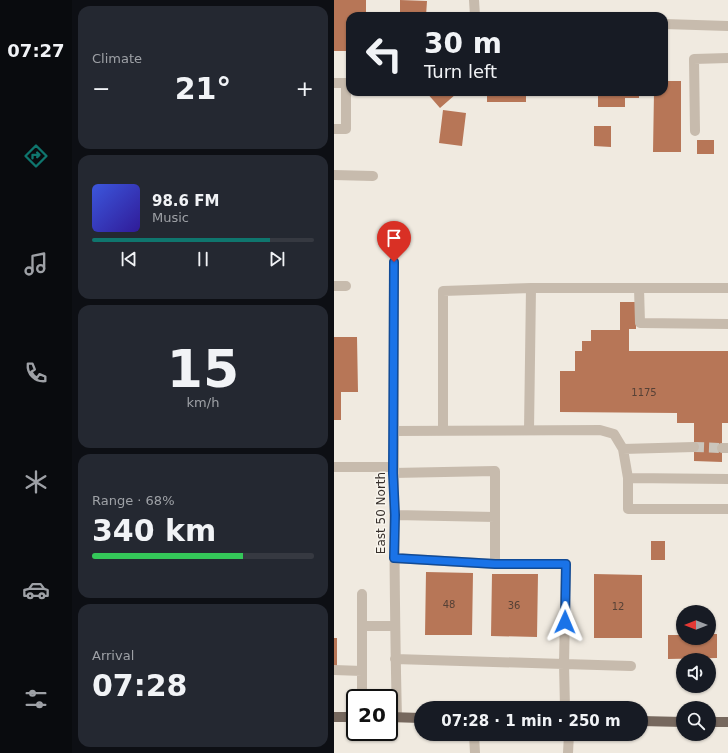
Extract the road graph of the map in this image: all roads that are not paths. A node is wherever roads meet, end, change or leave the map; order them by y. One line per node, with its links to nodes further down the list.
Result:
1 (474, 0): 2 (street)
2 (475, 12)
3 (668, 24): 4 (street)
4 (728, 26)
5 (728, 58): 8 (street)
6 (334, 83): 7 (street)
7 (334, 129)
8 (695, 131)
9 (334, 175): 10 (street)
10 (372, 176)
11 (394, 262): 20 (street, East 50 North)
12 (334, 286): 13 (street)
13 (346, 286)
14 (530, 288): 15 (street); 18 (street); 19 (street)
15 (639, 288): 16 (street); 17 (street)
16 (728, 288)
17 (728, 324)
18 (443, 430): 19 (street); 20 (street)
19 (529, 430): 22 (street)
20 (394, 431): 24 (street, East 50 North)
21 (694, 447): 22 (street)
22 (623, 448): 25 (street)
23 (334, 467): 24 (street)
24 (393, 470): 28 (street, East 50 North); 29 (street)
25 (628, 478): 26 (street); 27 (street)
26 (728, 479)
27 (728, 509)
28 (395, 515): 29 (street); 30 (street, East 50 North)
29 (495, 517): 31 (street)
30 (394, 558): 31 (street); 34 (street, East 50 North)
31 (495, 564): 36 (street)
32 (362, 594): 33 (street)
33 (362, 626): 34 (street); 39 (street)
34 (395, 626): 35 (street, East 50 North)
35 (395, 659): 36 (street); 41 (street, East 50 North)
36 (564, 664): 37 (street); 42 (street)
37 (631, 666)
38 (335, 671): 39 (street)
39 (362, 671): 40 (street)
40 (362, 689)
41 (394, 689)
42 (564, 701)
43 (334, 717): 44 (main road)
44 (346, 717)
45 (398, 717): 46 (main road)
46 (414, 718)
47 (648, 721): 48 (main road)
48 (676, 722)
49 (716, 722): 50 (main road)
50 (728, 722)
51 (474, 741): 53 (street)
52 (569, 741): 54 (street)
53 (474, 753)
54 (568, 753)

